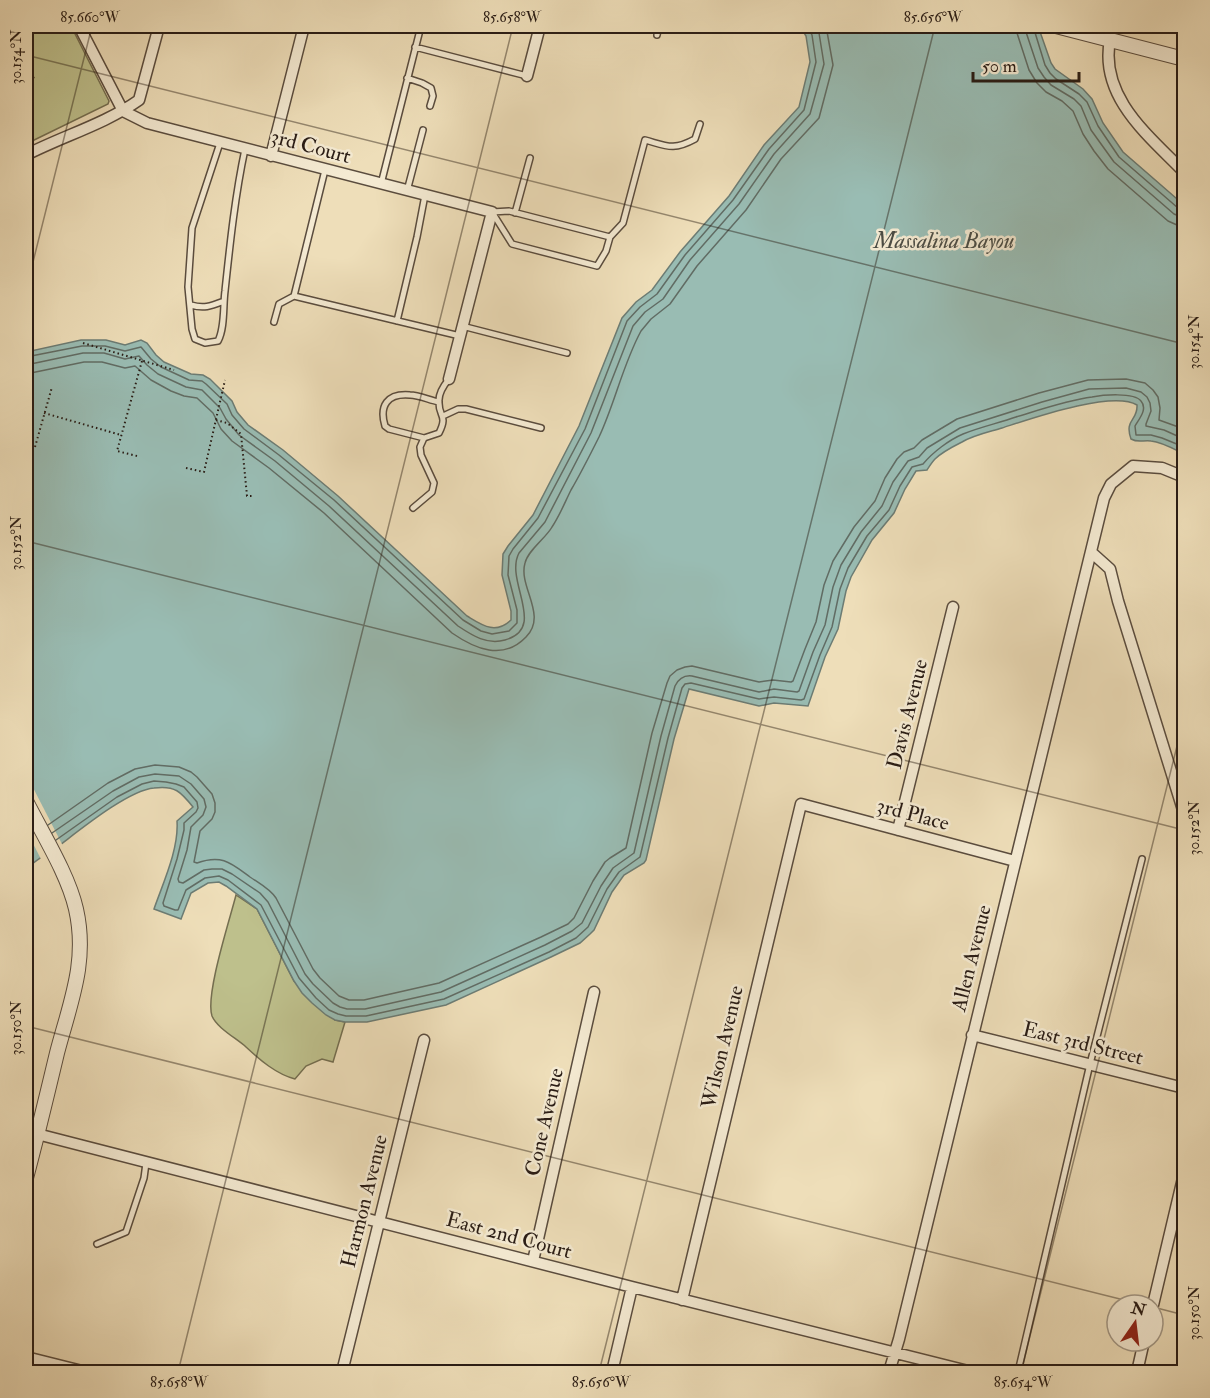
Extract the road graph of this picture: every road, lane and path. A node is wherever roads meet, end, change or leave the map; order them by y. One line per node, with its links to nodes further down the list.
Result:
1 (78, 26): 17 (street)
2 (159, 26): 17 (street)
3 (304, 26): 23 (street)
4 (421, 26): 10 (lane)
5 (540, 26): 13 (street)
6 (659, 26): 8 (lane)
7 (1058, 26): 9 (street)
8 (657, 35)
9 (1110, 40): 11 (street); 26 (street)
10 (415, 47): 13 (lane); 14 (lane)
11 (1185, 59)
12 (26, 74): 15 (path)
13 (527, 76)
14 (407, 78): 16 (lane); 27 (lane)
15 (26, 98)
16 (430, 106)
17 (123, 111): 20 (street, 3rd Court); 22 (street)
18 (700, 124): 32 (lane)
19 (423, 130): 28 (lane)
20 (220, 143): 21 (street, 3rd Court); 35 (lane)
21 (245, 149): 23 (street, 3rd Court); 34 (lane)
22 (26, 155)
23 (271, 156): 25 (street, 3rd Court)
24 (530, 158): 31 (lane)
25 (325, 170): 27 (street, 3rd Court); 33 (lane)
26 (1185, 172)
27 (381, 184): 28 (street, 3rd Court)
28 (407, 190): 29 (street, 3rd Court)
29 (425, 195): 30 (street, 3rd Court); 36 (lane)
30 (492, 212): 31 (lane); 32 (lane); 38 (street)
31 (515, 213): 32 (lane)
32 (610, 237)
33 (294, 296): 36 (lane); 37 (lane)
34 (224, 301): 35 (lane); 35 (lane)
35 (191, 305)
36 (397, 321): 38 (lane)
37 (274, 322)
38 (461, 331): 40 (lane); 43 (street)
39 (83, 343): 41 (path)
40 (567, 353)
41 (142, 361): 42 (path); 51 (path)
42 (174, 370)
43 (449, 379): 46 (lane)
44 (225, 380): 49 (path)
45 (52, 387): 53 (path)
46 (439, 402): 48 (lane); 52 (lane)
47 (45, 413): 51 (path)
48 (443, 416): 50 (lane); 52 (lane)
49 (216, 420): 55 (path); 57 (path)
50 (541, 428)
51 (122, 435): 54 (path)
52 (424, 438): 58 (lane)
53 (35, 447)
54 (137, 456)
55 (186, 468)
56 (1185, 477): 59 (street, Allen Avenue)
57 (252, 496)
58 (413, 508)
59 (1091, 552): 63 (street); 66 (street, Allen Avenue)
60 (953, 608): 64 (street, Davis Avenue)
61 (26, 801): 72 (street)
62 (801, 804): 64 (street, 3rd Place); 82 (street, Wilson Avenue)
63 (1185, 813)
64 (898, 830): 66 (street, 3rd Place)
65 (1142, 859): 70 (lane)
66 (1015, 861): 68 (street, Allen Avenue)
67 (594, 992): 79 (street, Cone Avenue)
68 (972, 1035): 70 (street, East 3rd Street); 83 (street, Allen Avenue)
69 (424, 1040): 77 (street, Harmon Avenue)
70 (1090, 1064): 71 (street, East 3rd Street); 91 (lane)
71 (1185, 1088)
72 (37, 1134): 73 (street); 74 (street, East 2nd Court)
73 (29, 1150): 76 (street)
74 (146, 1163): 77 (street, East 2nd Court); 78 (lane)
75 (1185, 1174): 81 (street)
76 (26, 1178)
77 (379, 1221): 79 (street, East 2nd Court); 87 (street, Harmon Avenue)
78 (97, 1244)
79 (533, 1261): 80 (street, East 2nd Court)
80 (632, 1287): 82 (street, East 2nd Court); 88 (street)
81 (1156, 1293)
82 (682, 1300): 83 (street, East 2nd Court)
83 (895, 1353): 89 (street, Allen Avenue); 90 (street, East 2nd Court)
84 (1141, 1353): 92 (street)
85 (26, 1357): 86 (street)
86 (86, 1372)
87 (342, 1372)
88 (612, 1372)
89 (889, 1372)
90 (972, 1372)
91 (1018, 1372)
92 (1137, 1372)

